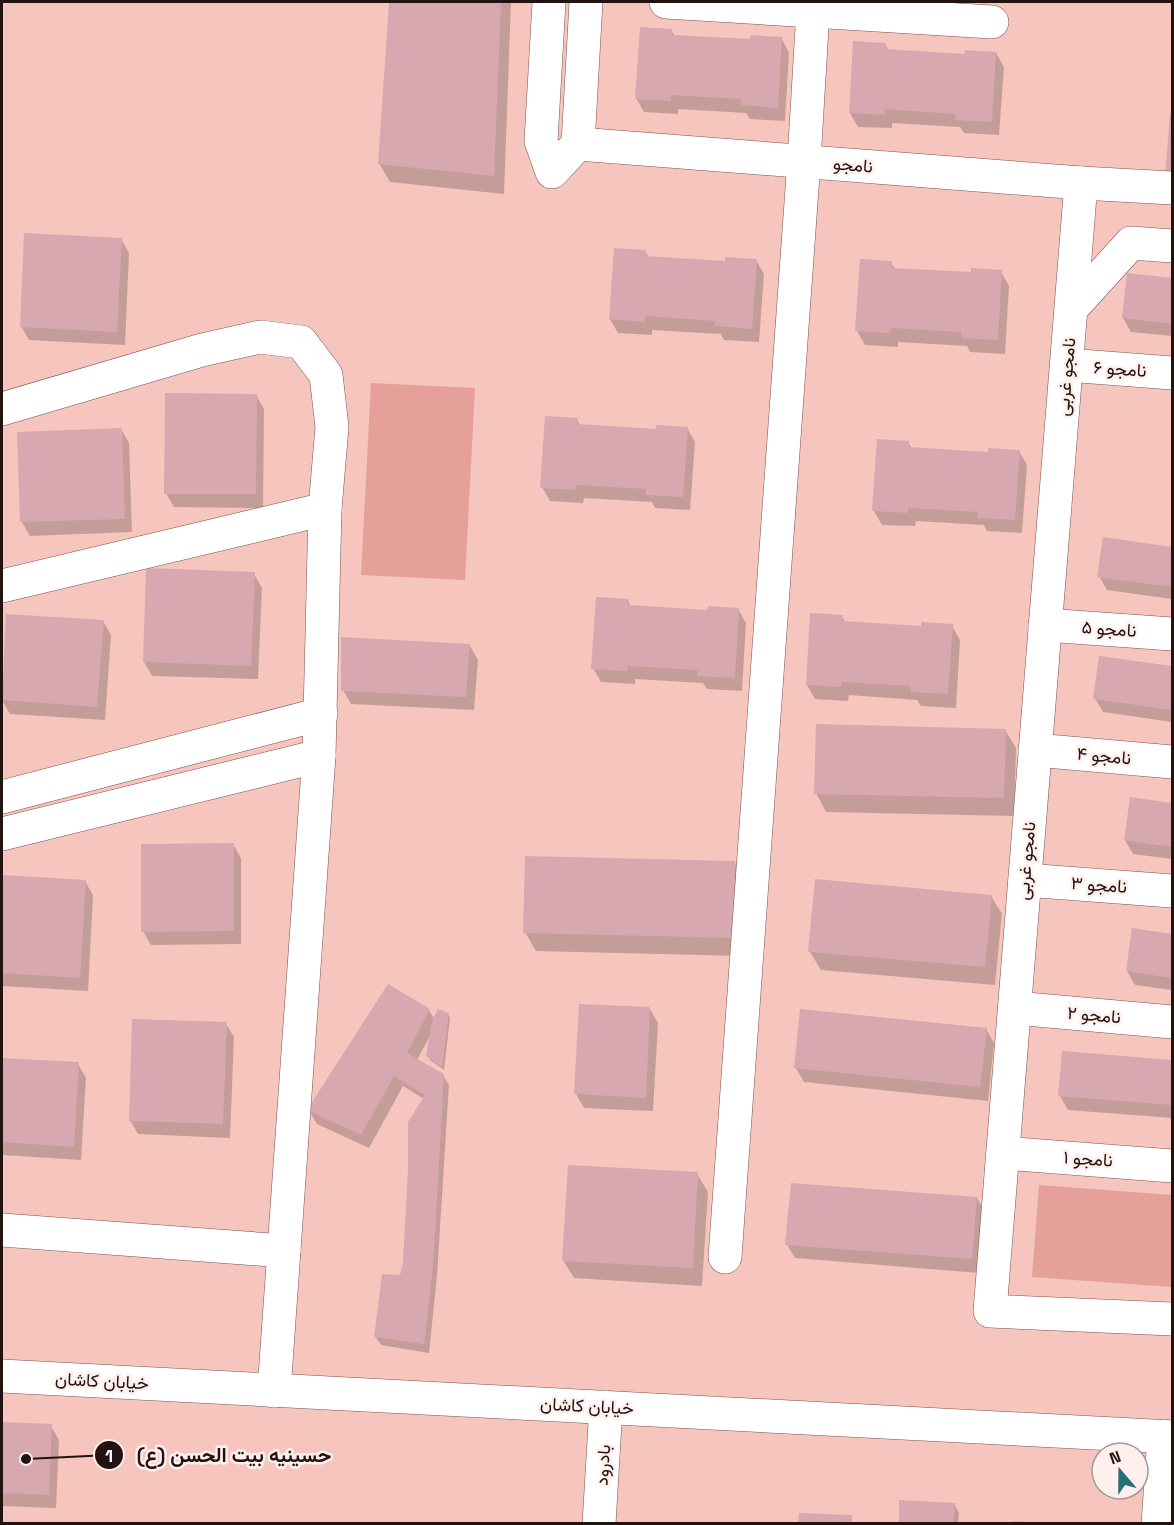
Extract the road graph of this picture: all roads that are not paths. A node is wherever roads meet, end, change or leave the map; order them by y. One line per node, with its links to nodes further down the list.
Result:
1 (549, 2): 6 (street)
2 (586, 2): 6 (street)
3 (666, 2): 4 (street)
4 (813, 11): 5 (street); 7 (street)
5 (992, 22)
6 (578, 144): 7 (street, نامجو)
7 (804, 161): 8 (street, نامجو); 33 (street)
8 (1081, 183): 9 (street, نامجو); 11 (street, نامجو غربی)
9 (1173, 188)
10 (1173, 246): 11 (street)
11 (1072, 308): 12 (street, نامجو غربی)
12 (1066, 365): 13 (street, نامجو ۶); 17 (street, نامجو غربی)
13 (1173, 373)
14 (2, 409): 15 (street)
15 (325, 509): 16 (street); 19 (street)
16 (2, 586)
17 (1046, 625): 18 (street, نامجو ۵); 20 (street, نامجو غربی)
18 (1173, 634)
19 (321, 714): 21 (street); 23 (street)
20 (1035, 750): 22 (street, نامجو ۴); 25 (street, نامجو غربی)
21 (319, 756): 24 (street); 32 (street)
22 (1173, 762)
23 (2, 797)
24 (2, 834)
25 (1025, 880): 26 (street, نامجو ۳); 27 (street, نامجو غربی)
26 (1173, 891)
27 (1015, 1008): 28 (street, نامجو ۲); 29 (street, نامجو غربی)
28 (1173, 1022)
29 (1003, 1152): 30 (street, نامجو ۱); 34 (street, نامجو غربی)
30 (1173, 1166)
31 (2, 1230): 32 (street)
32 (284, 1251): 36 (street)
33 (725, 1257)
34 (1173, 1319)
35 (2, 1376): 36 (street, خیابان کاشان)
36 (274, 1391): 37 (street, خیابان کاشان)
37 (606, 1407): 38 (street, خیابان کاشان); 39 (street, بادرود)
38 (1168, 1436): 40 (street)
39 (599, 1524)
40 (1158, 1524)

